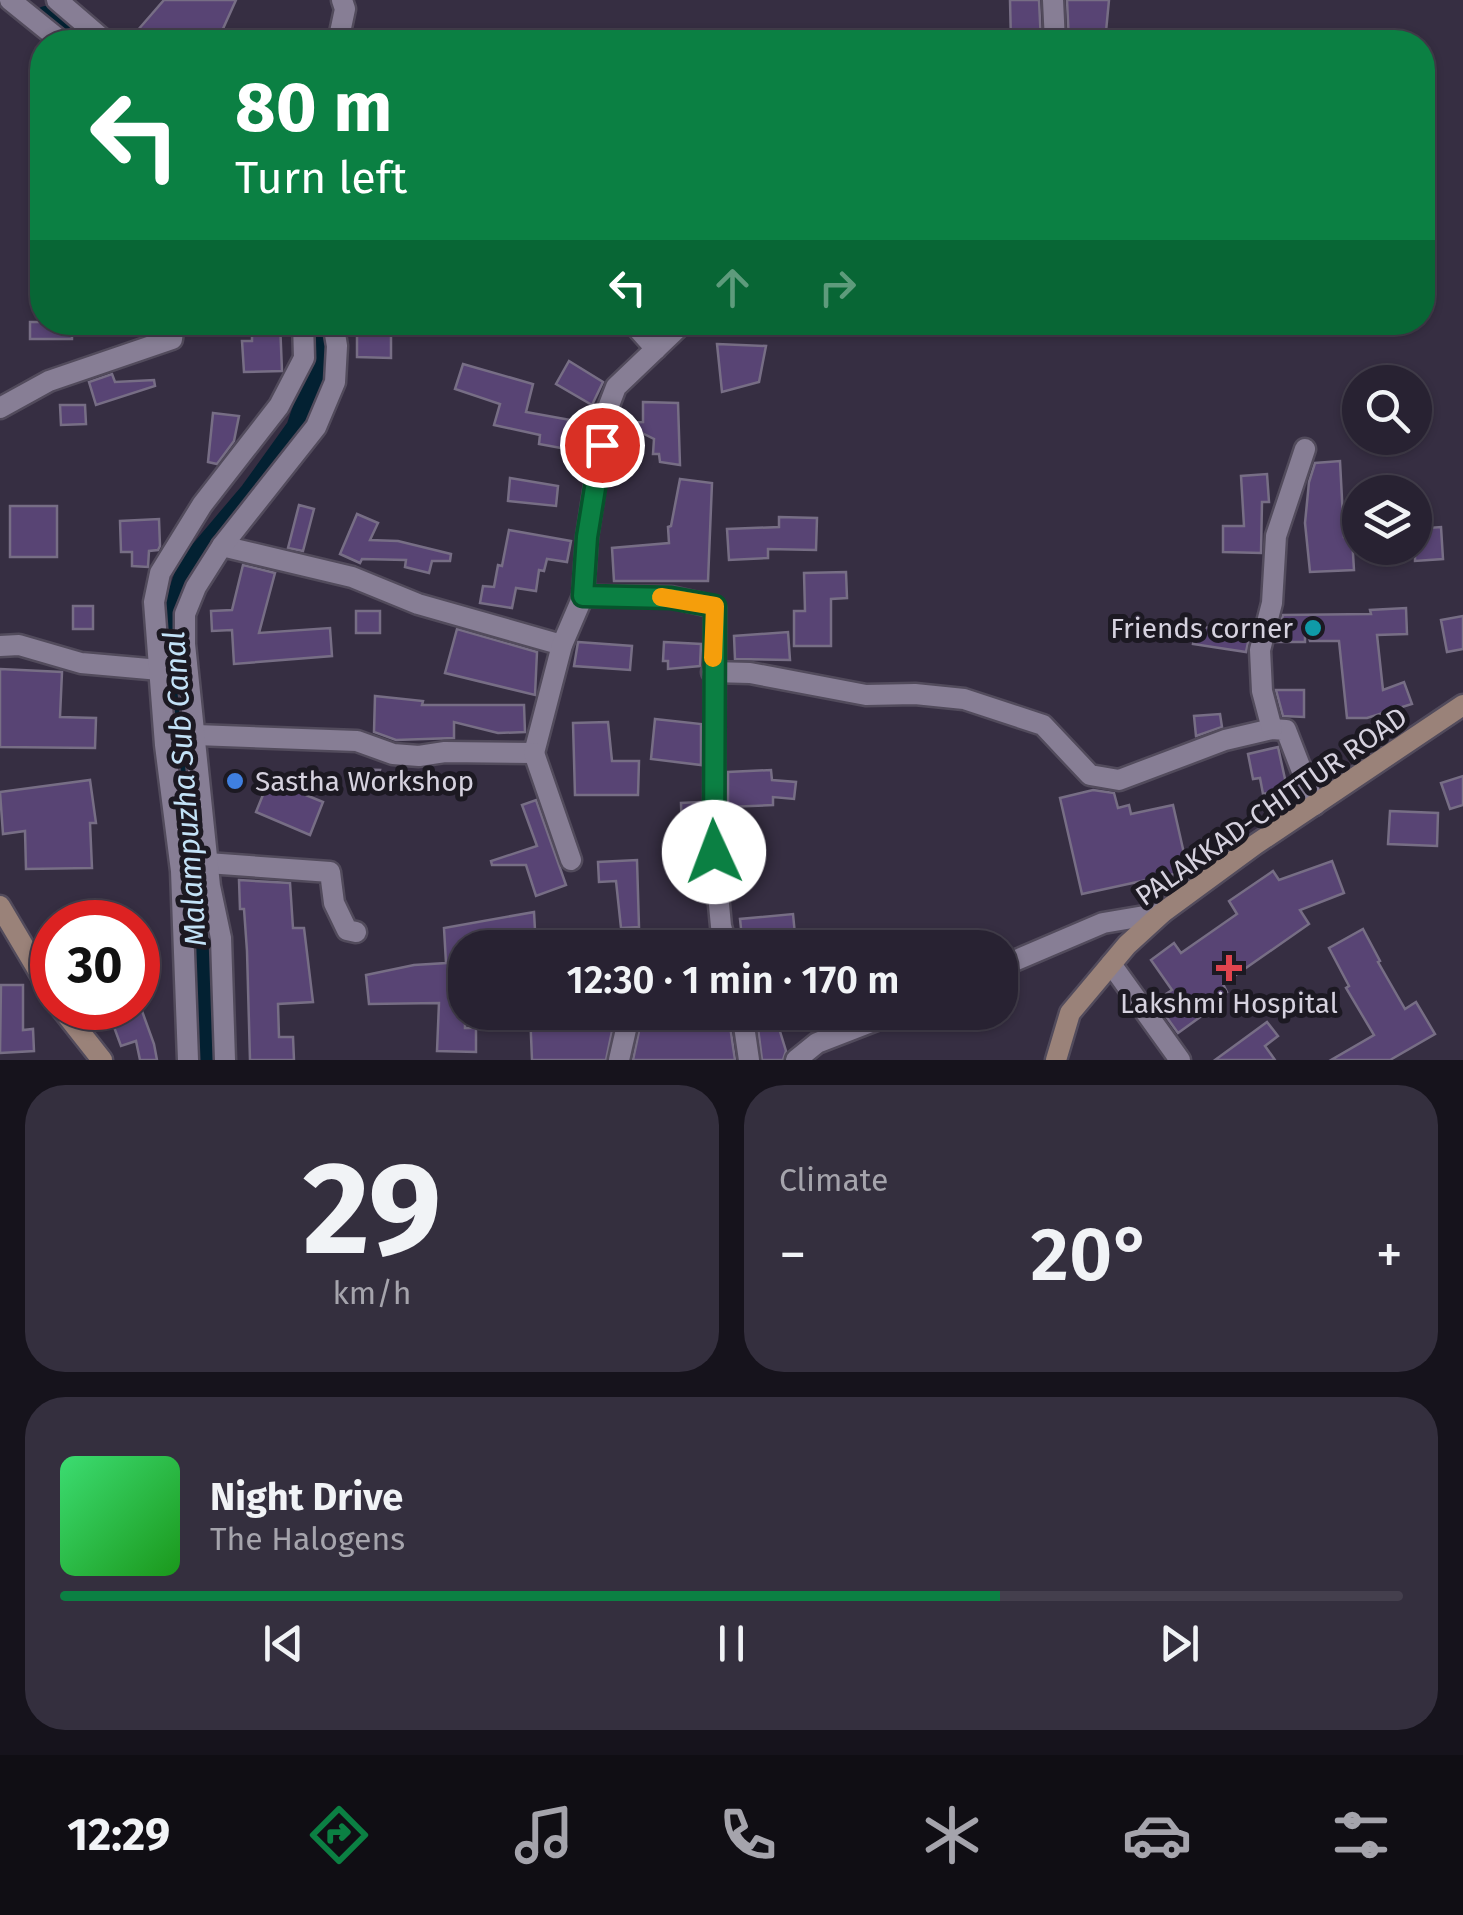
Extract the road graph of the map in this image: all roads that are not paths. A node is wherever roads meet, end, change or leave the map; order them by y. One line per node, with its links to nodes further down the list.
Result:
1 (10, 0): 5 (street)
2 (57, 0): 6 (street)
3 (342, 0): 7 (street)
4 (1053, 0): 8 (street)
5 (47, 30)
6 (92, 30)
7 (341, 30)
8 (1054, 30)
9 (173, 335): 15 (street)
10 (303, 335): 22 (street)
11 (336, 335): 17 (street)
12 (644, 335): 14 (street)
13 (671, 335): 14 (street)
14 (656, 349): 18 (street)
15 (0, 408)
16 (1305, 450): 25 (street)
17 (222, 546): 19 (street); 21 (street)
18 (583, 596): 19 (street); 23 (street)
19 (562, 644): 27 (street)
20 (0, 646): 22 (street)
21 (188, 666): 22 (street); 26 (street)
22 (160, 670): 43 (street)
23 (712, 672): 25 (street); 33 (street)
24 (1463, 704): 28 (main road, PALAKKAD-CHITTUR ROAD)
25 (1272, 729): 28 (street)
26 (196, 736): 27 (street); 30 (street)
27 (534, 753): 29 (street)
28 (1316, 805): 32 (main road, PALAKKAD-CHITTUR ROAD)
29 (570, 860)
30 (207, 862): 34 (street); 44 (street)
31 (0, 906): 35 (main road)
32 (1162, 913): 36 (street); 37 (main road, PALAKKAD-CHITTUR ROAD)
33 (721, 930)
34 (356, 932)
35 (30, 957)
36 (1018, 959)
37 (1111, 964): 48 (main road, PALAKKAD-CHITTUR ROAD); 49 (street)
38 (78, 1030): 42 (main road)
39 (626, 1030): 45 (street)
40 (744, 1030): 46 (street)
41 (852, 1030): 47 (street)
42 (102, 1060)
43 (188, 1060)
44 (225, 1060)
45 (619, 1060)
46 (748, 1060)
47 (796, 1060)
48 (1056, 1060)
49 (1180, 1060)

